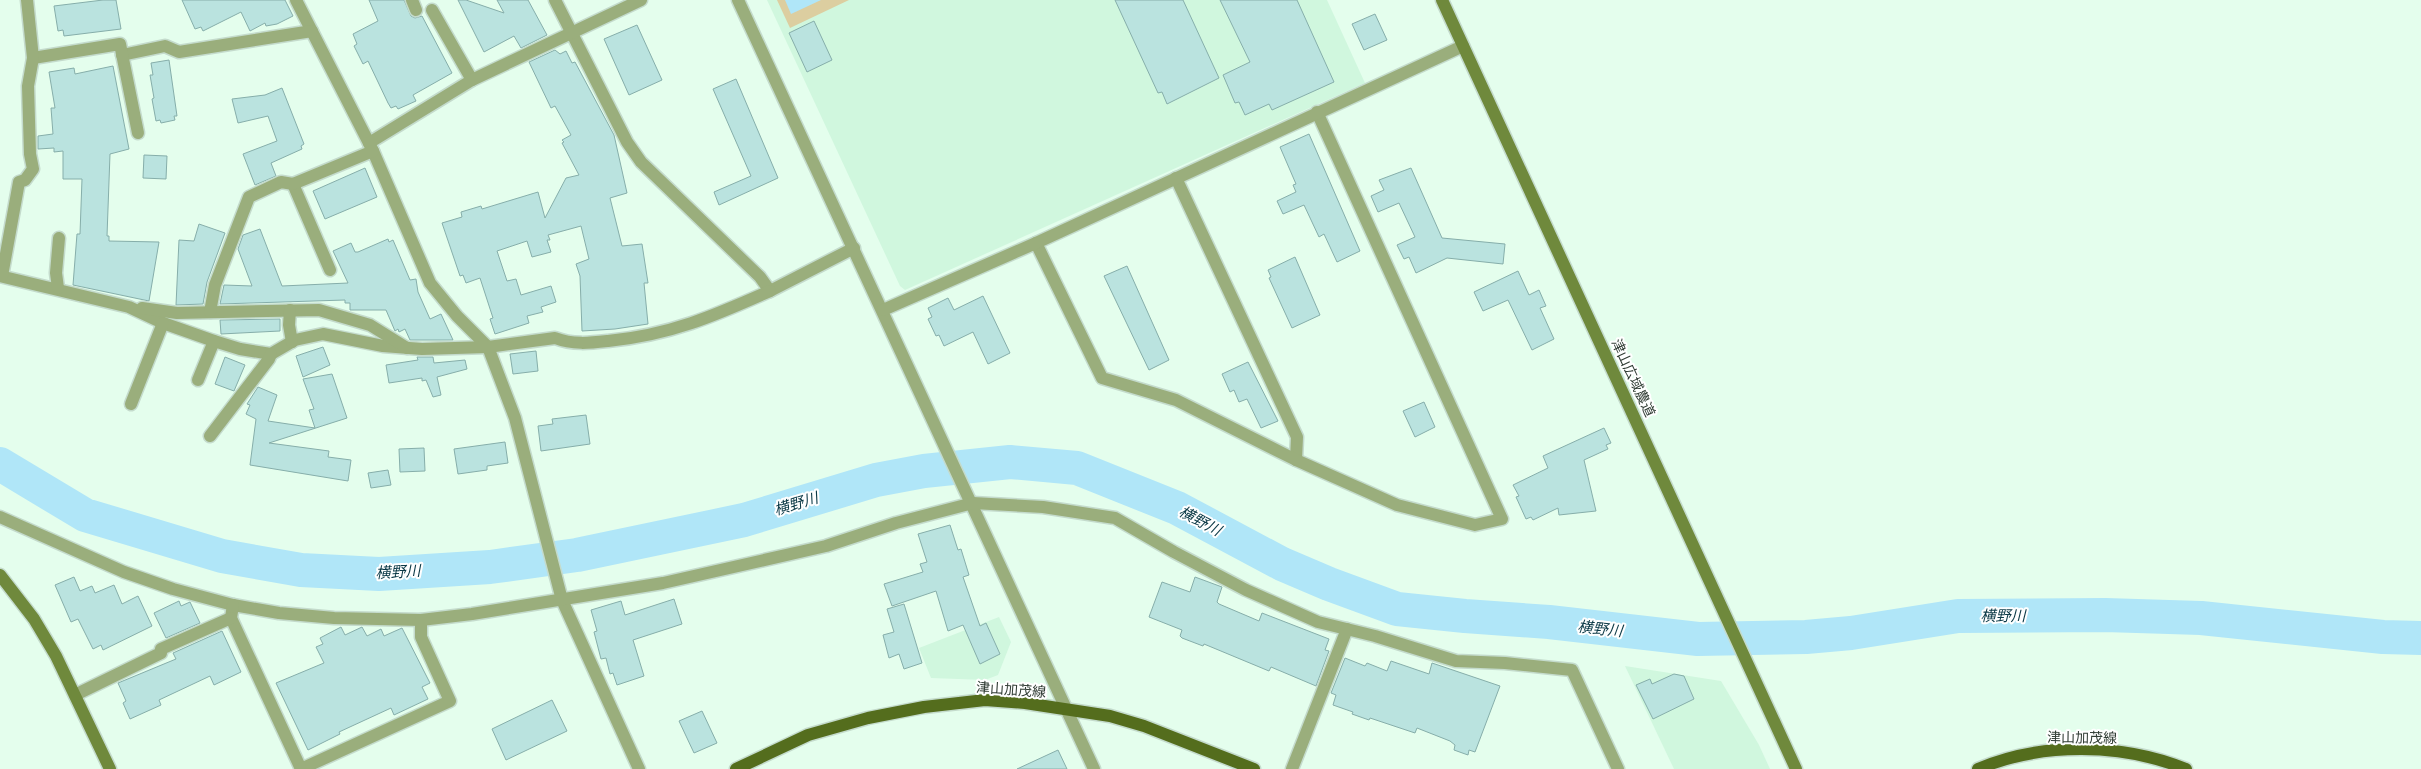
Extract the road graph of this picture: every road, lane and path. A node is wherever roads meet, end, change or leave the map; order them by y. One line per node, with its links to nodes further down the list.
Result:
1 (27, 0): 12 (street)
2 (296, 0): 8 (street)
3 (555, 0): 9 (street)
4 (641, 0): 9 (street)
5 (738, 0): 21 (street)
6 (1442, 0): 10 (street, 津山広域農道)
7 (432, 10): 13 (street)
8 (312, 31): 11 (street); 16 (street)
9 (572, 32): 13 (street); 25 (street)
10 (1464, 46): 14 (street); 58 (street, 津山広域農道)
11 (122, 55): 12 (street); 15 (street)
12 (33, 58): 23 (street)
13 (472, 80): 16 (street)
14 (1317, 112): 17 (street); 39 (street)
15 (138, 133)
16 (371, 147): 18 (street); 33 (street)
17 (1176, 178): 20 (street); 39 (street)
18 (294, 184): 22 (street); 29 (street)
19 (59, 238): 24 (street)
20 (1036, 243): 28 (street); 39 (street)
21 (854, 248): 25 (street); 28 (street)
22 (330, 270)
23 (1, 276): 24 (street)
24 (58, 288): 26 (street)
25 (770, 291): 33 (street)
26 (129, 306): 29 (street); 30 (street)
27 (290, 310): 29 (street); 32 (street); 34 (street)
28 (883, 310): 40 (street)
29 (210, 312)
30 (163, 323): 31 (street); 37 (street)
31 (214, 341): 35 (street); 36 (street)
32 (292, 342): 34 (street); 35 (street)
33 (488, 347): 34 (street); 43 (street)
34 (408, 348)
35 (271, 354): 38 (street)
36 (198, 380)
37 (131, 404)
38 (210, 436)
39 (1296, 460)
40 (973, 502): 43 (street); 47 (street); 49 (street)
41 (0, 517): 44 (street)
42 (0, 574): 48 (street)
43 (562, 600): 46 (street); 52 (street)
44 (233, 605): 45 (street); 46 (street)
45 (231, 618): 48 (street); 51 (street)
46 (421, 620): 51 (street)
47 (1347, 629): 56 (street); 57 (street)
48 (75, 695): 50 (street)
49 (1069, 710): 53 (main road, 津山加茂線); 54 (street); 55 (main road, 津山加茂線)
50 (110, 769)
51 (301, 769)
52 (639, 769)
53 (736, 769)
54 (1094, 769)
55 (1254, 769)
56 (1292, 769)
57 (1618, 769)
58 (1796, 769)
59 (1978, 769): 60 (main road, 津山加茂線)
60 (2186, 769)

